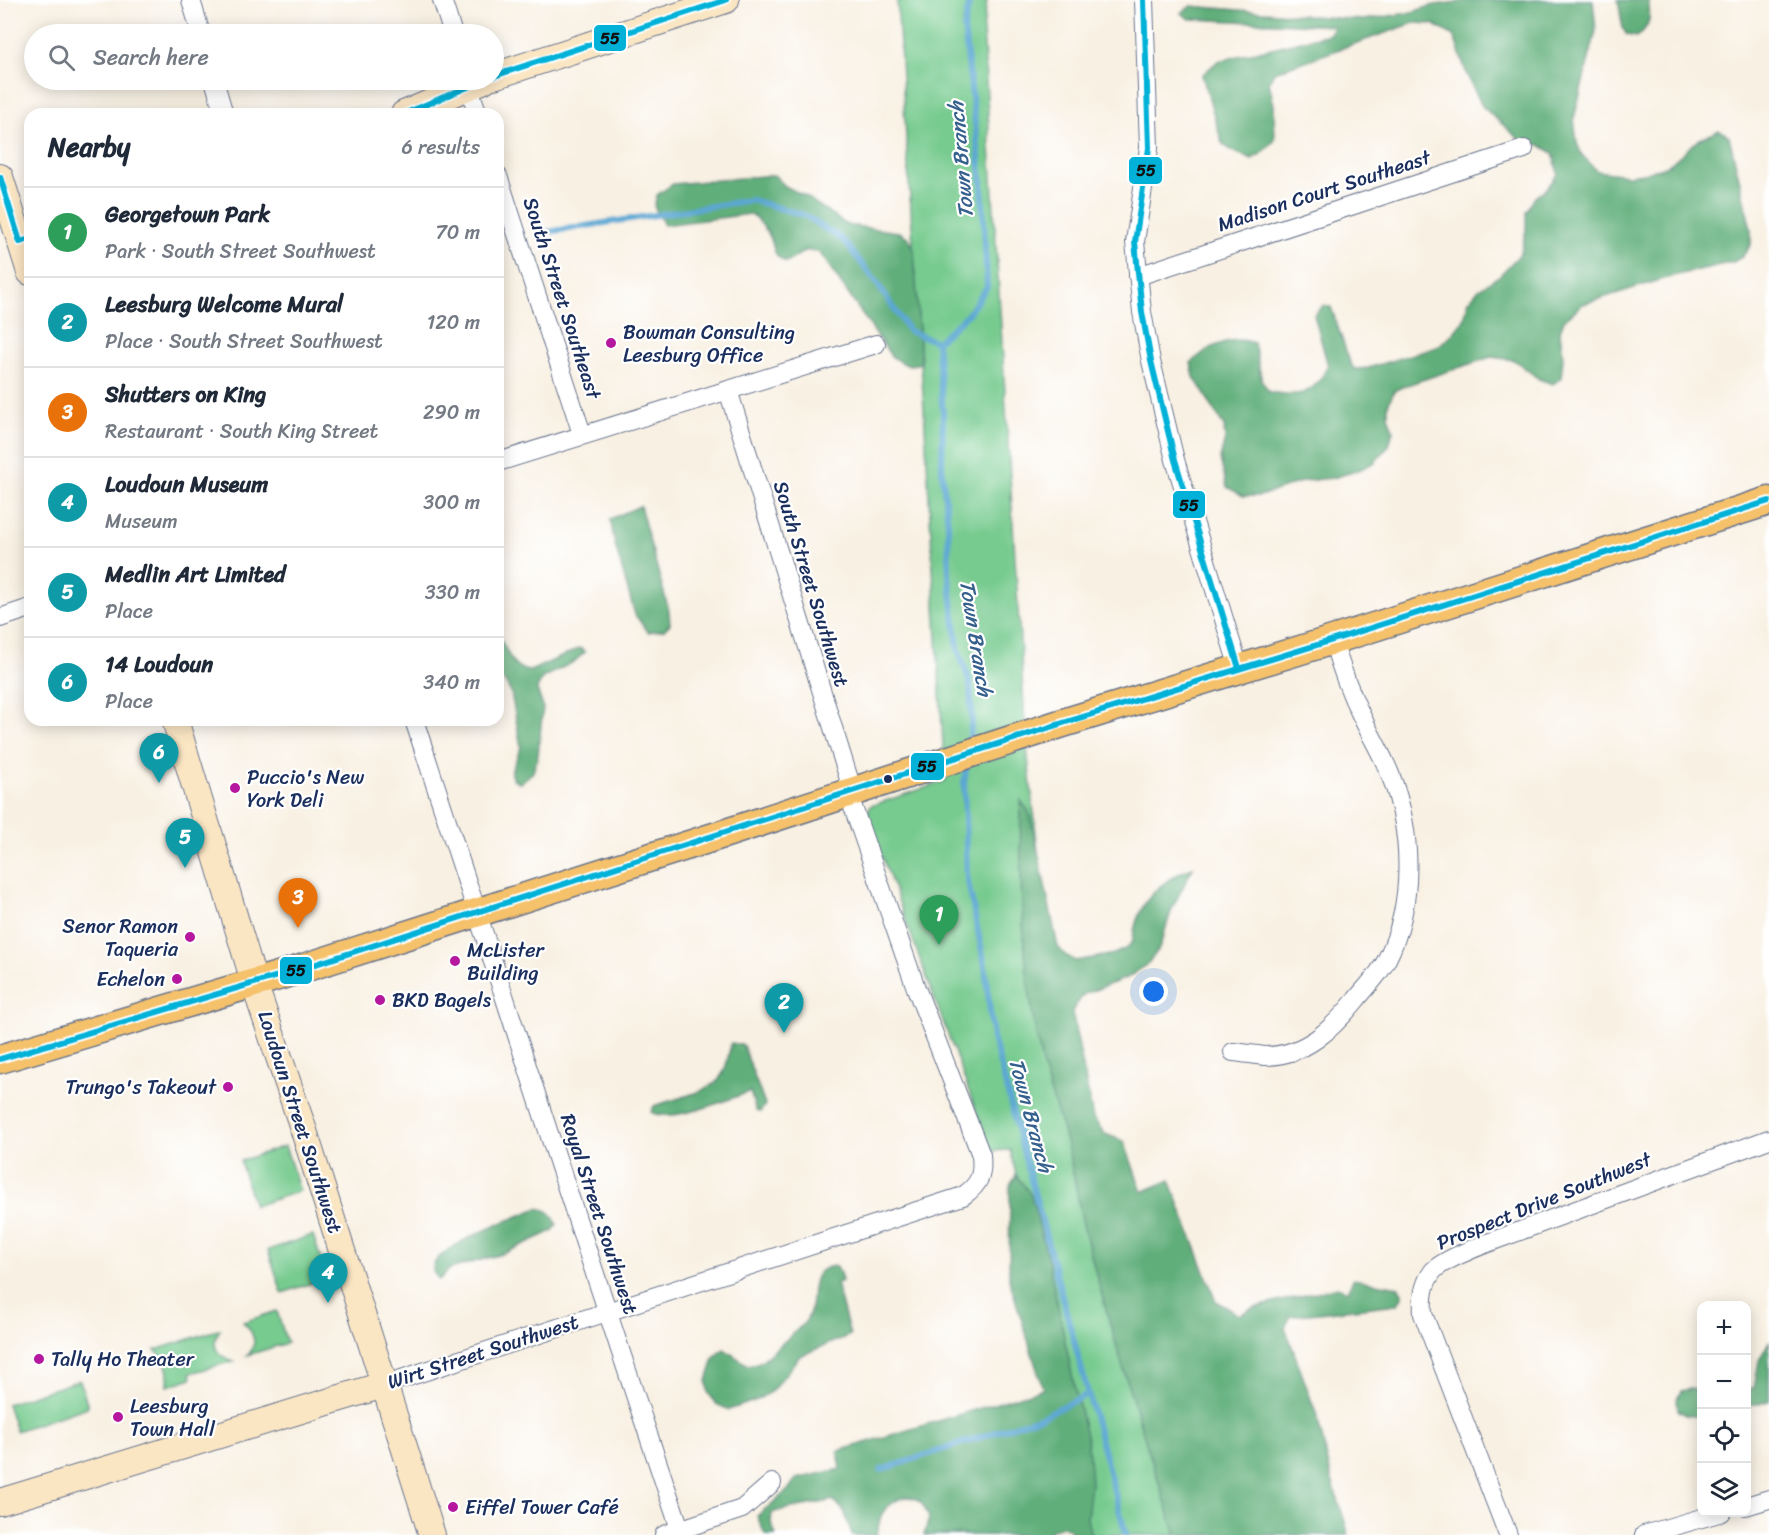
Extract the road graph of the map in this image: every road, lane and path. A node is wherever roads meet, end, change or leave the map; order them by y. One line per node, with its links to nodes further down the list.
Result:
1 (191, 0): 5 (street)
2 (442, 0): 6 (street)
3 (726, 0): 7 (main road)
4 (1144, 0): 18 (street)
5 (198, 24)
6 (450, 24)
7 (504, 73)
8 (217, 90): 11 (street)
9 (454, 90): 12 (main road)
10 (474, 90): 13 (street)
11 (222, 108)
12 (417, 108)
13 (477, 108)
14 (1524, 149): 18 (street, Madison Court Southeast)
15 (0, 177): 17 (main road)
16 (504, 194): 21 (street, South Street Southeast)
17 (24, 238)
18 (1138, 276): 27 (street)
19 (876, 344): 20 (street)
20 (728, 390): 21 (street); 30 (street, South Street Southwest)
21 (582, 435): 22 (street)
22 (504, 460)
23 (1769, 501): 26 (main road)
24 (24, 610): 25 (street)
25 (0, 618)
26 (1333, 640): 27 (main road); 33 (street)
27 (1239, 668): 30 (main road)
28 (176, 726): 32 (main road, Loudoun Street Southwest)
29 (416, 726): 31 (street, Royal Street Southwest)
30 (850, 792): 31 (main road); 36 (street, South Street Southwest)
31 (477, 913): 32 (main road); 37 (street, Royal Street Southwest)
32 (255, 983): 34 (main road); 38 (main road, Loudoun Street Southwest)
33 (1233, 1052)
34 (0, 1059)
35 (1769, 1139): 46 (street, Prospect Drive Southwest)
36 (963, 1196): 37 (street, Wirt Street Southwest)
37 (606, 1312): 38 (street, Wirt Street Southwest); 44 (street, Royal Street Southwest)
38 (383, 1385): 41 (main road, Wirt Street Southwest); 45 (main road, Loudoun Street Southwest)
39 (772, 1484): 44 (street)
40 (1769, 1499): 42 (street)
41 (0, 1502)
42 (1751, 1504)
43 (1705, 1517): 47 (street)
44 (672, 1532)
45 (432, 1535)
46 (1508, 1535)
47 (1644, 1535)

